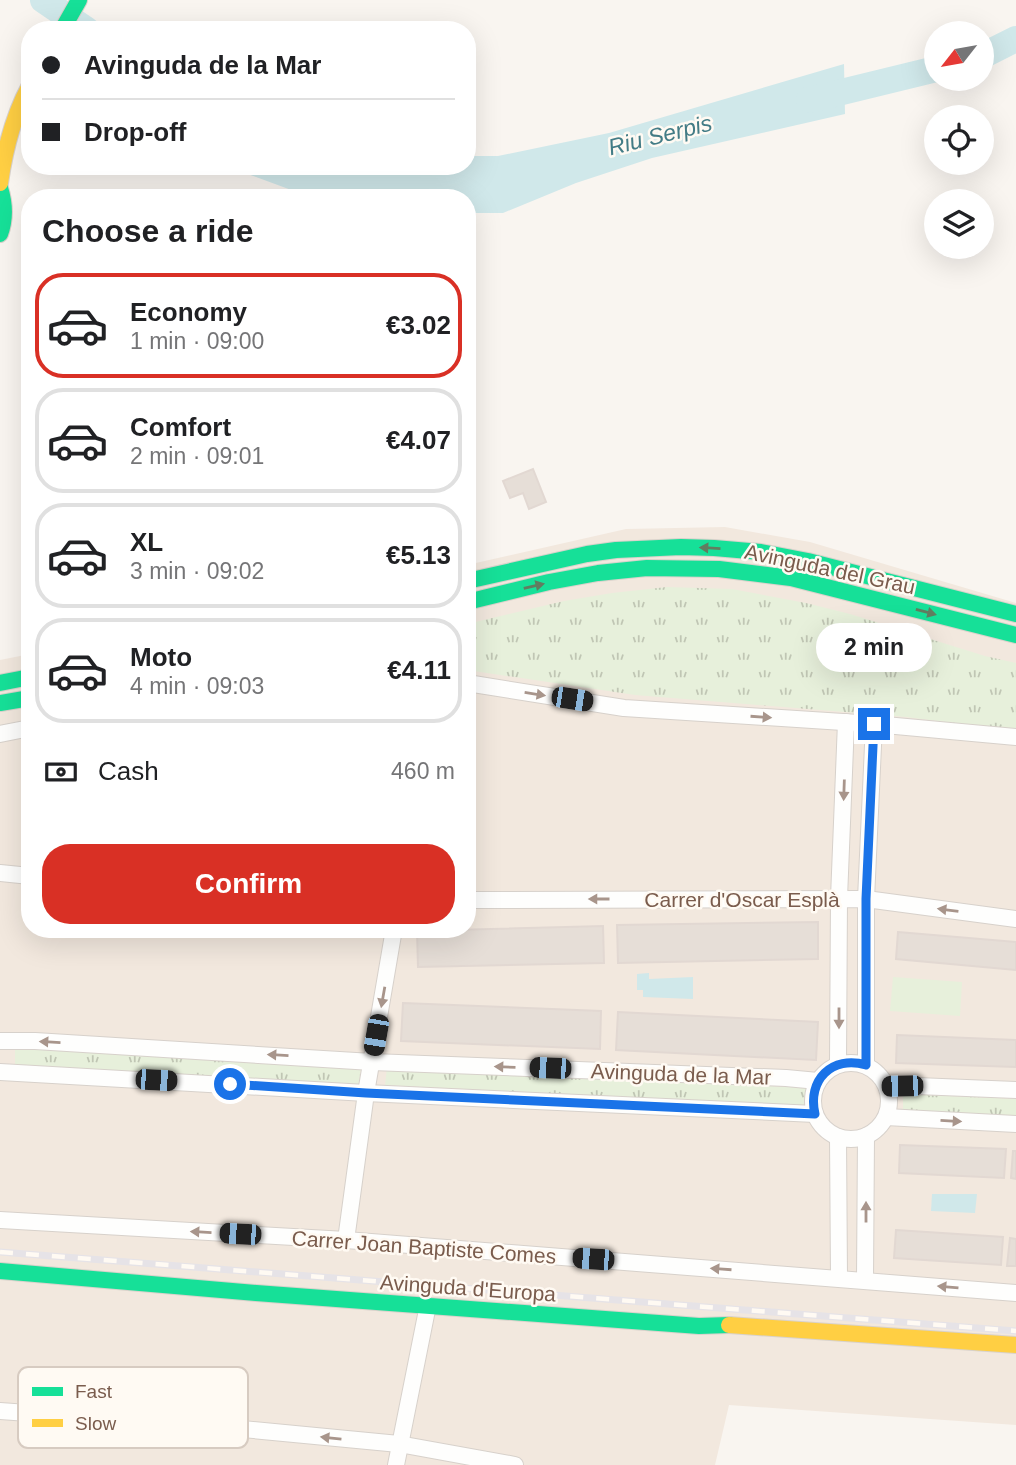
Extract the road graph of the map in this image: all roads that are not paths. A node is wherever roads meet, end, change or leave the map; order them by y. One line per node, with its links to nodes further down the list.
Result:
1 (79, 0): 2 (main road)
2 (67, 21)
3 (21, 102): 4 (main road)
4 (19, 105): 5 (main road); 6 (main road)
5 (0, 124)
6 (0, 185): 7 (main road)
7 (0, 234)
8 (476, 579): 10 (main road, Avinguda del Grau, one-way to 8)
9 (476, 600): 11 (main road, Avinguda del Grau, one-way to 11)
10 (1016, 614)
11 (1016, 635)
12 (21, 679): 13 (main road)
13 (0, 683)
14 (476, 684): 17 (street, one-way to 17)
15 (21, 700): 16 (main road)
16 (0, 704)
17 (846, 722): 18 (street); 24 (street, one-way to 24)
18 (874, 724): 21 (street); 25 (street)
19 (21, 730): 20 (street)
20 (0, 735)
21 (1016, 737)
22 (0, 873): 23 (street)
23 (21, 875)
24 (839, 898): 25 (street, Carrer d'Oscar Esplà); 26 (street, Carrer d'Oscar Esplà, one-way to 26); 32 (street, one-way to 32)
25 (866, 899): 27 (street, Carrer d'Oscar Esplà, one-way to 25); 34 (street)
26 (476, 900)
27 (1016, 919)
28 (393, 938): 31 (street, one-way to 31)
29 (0, 1041): 31 (street, Avinguda de la Mar, one-way to 29)
30 (0, 1048): 33 (street)
31 (372, 1062): 36 (street, Avinguda de la Mar, one-way to 31); 39 (street)
32 (838, 1064): 34 (street); 36 (street)
33 (0, 1065)
34 (866, 1065): 37 (street)
35 (0, 1072): 39 (street, Avinguda de la Mar)
36 (818, 1082): 40 (street)
37 (887, 1087): 38 (street); 41 (street)
38 (1016, 1090)
39 (366, 1093): 40 (street, Avinguda de la Mar); 46 (street)
40 (815, 1114): 44 (street)
41 (886, 1117): 42 (street, one-way to 42); 43 (street)
42 (1016, 1124)
43 (866, 1136): 44 (street); 49 (street, one-way to 43)
44 (838, 1137): 48 (street)
45 (0, 1220): 46 (street, Carrer Joan Baptiste Comes, one-way to 45)
46 (346, 1241): 48 (street, Carrer Joan Baptiste Comes, one-way to 46)
47 (0, 1271): 51 (main road, Avinguda d'Europa)
48 (839, 1278): 49 (street, Carrer Joan Baptiste Comes)
49 (865, 1280): 50 (street, Carrer Joan Baptiste Comes, one-way to 49)
50 (1016, 1293)
51 (428, 1306): 52 (main road, Avinguda d'Europa); 56 (street)
52 (1016, 1345)
53 (0, 1411): 54 (street, one-way to 53)
54 (18, 1412)
55 (248, 1430): 56 (street, one-way to 55)
56 (399, 1444): 57 (street); 58 (street)
57 (396, 1465)
58 (515, 1465)

